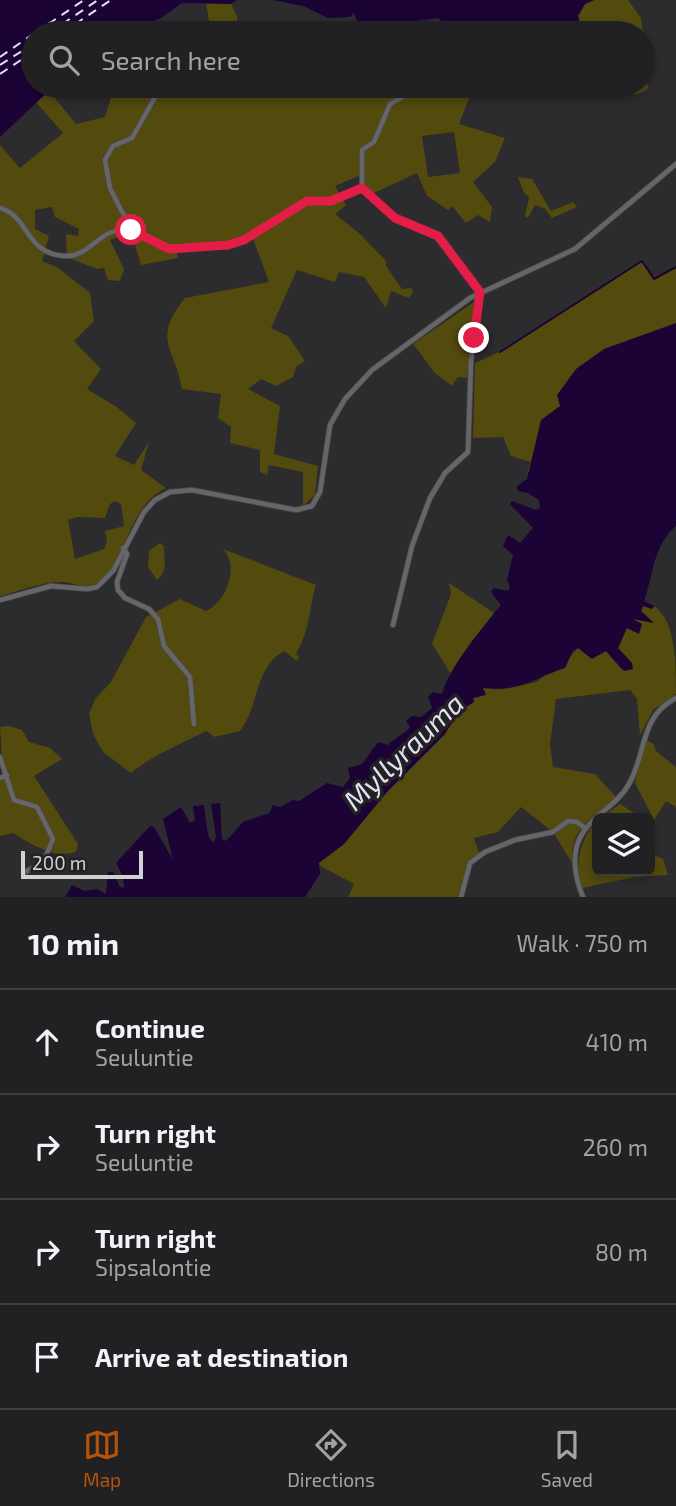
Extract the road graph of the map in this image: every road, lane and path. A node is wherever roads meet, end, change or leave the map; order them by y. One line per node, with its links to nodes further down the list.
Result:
1 (154, 98): 6 (street)
2 (401, 98): 4 (street)
3 (676, 164): 7 (street)
4 (362, 188): 6 (street); 7 (street)
5 (0, 208): 6 (street)
6 (137, 232)
7 (480, 292): 8 (street); 10 (street)
8 (123, 548): 9 (street); 12 (street)
9 (0, 600)
10 (393, 625)
11 (676, 698): 16 (street)
12 (194, 724)
13 (0, 757): 14 (street)
14 (6, 775): 15 (street); 17 (street)
15 (0, 778)
16 (585, 828): 18 (street); 19 (street)
17 (25, 872)
18 (461, 897)
19 (583, 897)

